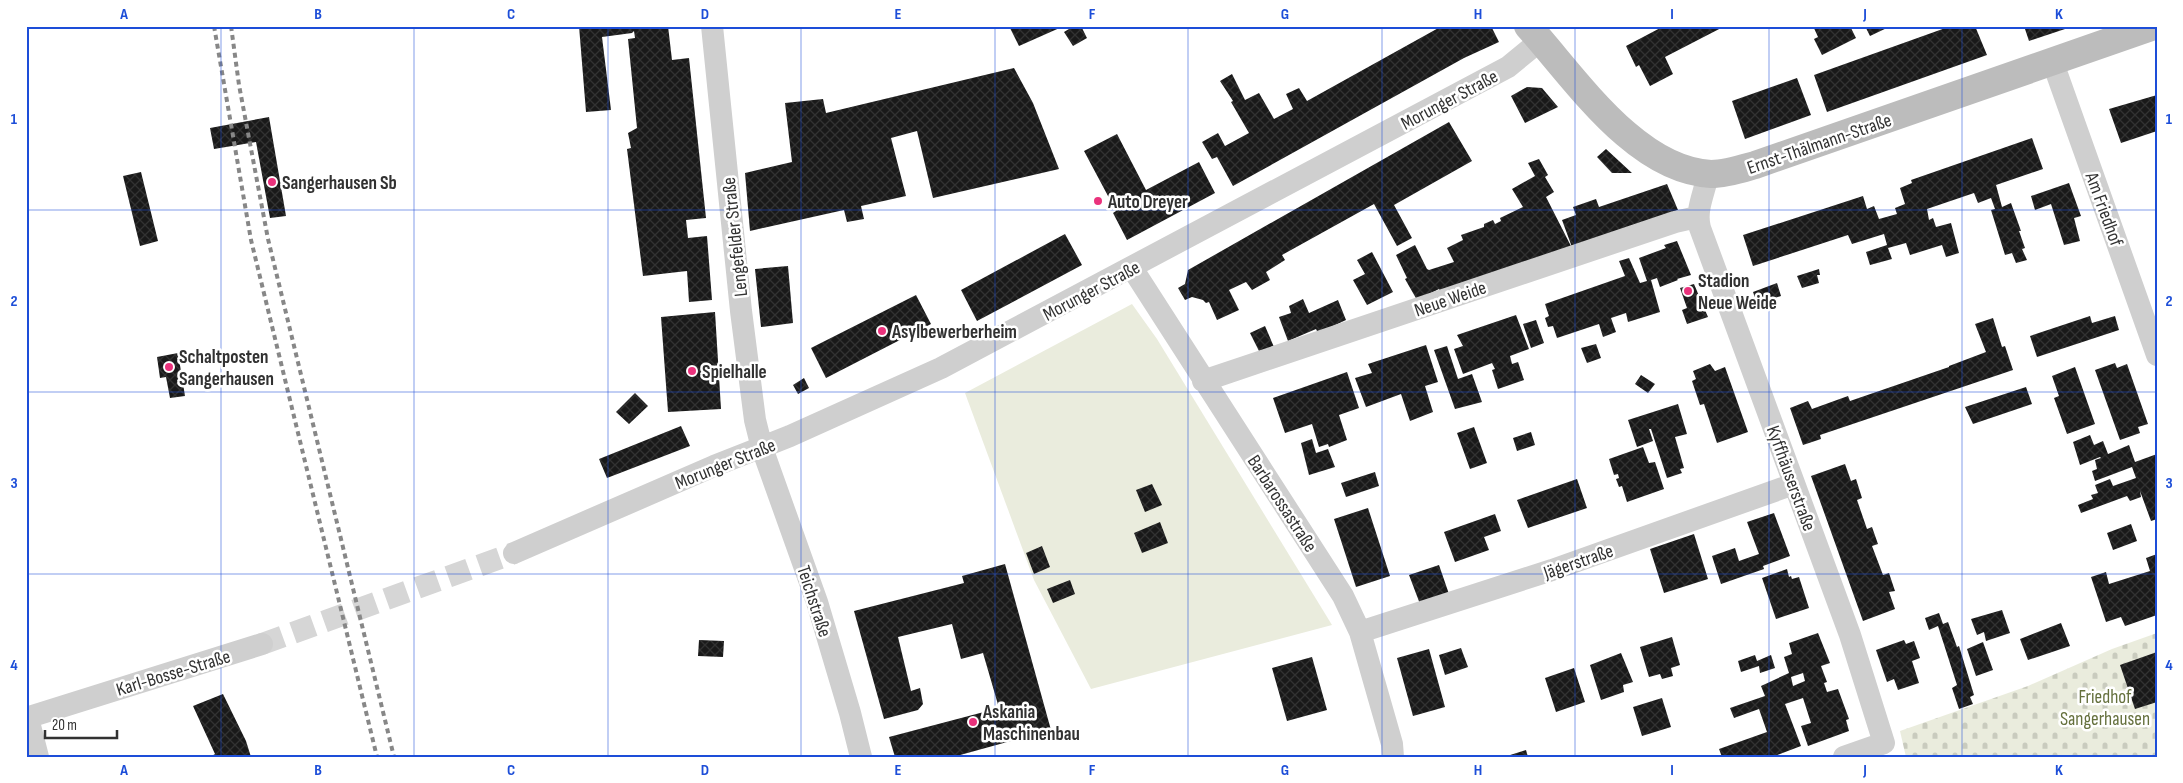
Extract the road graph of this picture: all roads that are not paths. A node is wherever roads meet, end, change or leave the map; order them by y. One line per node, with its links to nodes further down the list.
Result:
1 (712, 26): 10 (street, Lengefelder Straße)
2 (2154, 26): 4 (street, Ernst-Thälmann-Straße)
3 (1534, 33): 5 (street, Ernst-Thälmann-Straße); 7 (street, Morunger Straße)
4 (2053, 63): 5 (street, Ernst-Thälmann-Straße); 8 (street, Am Friedhof)
5 (1708, 173): 6 (street)
6 (1698, 217): 9 (street, Neue Weide); 11 (street, Kyffhäuserstraße)
7 (1132, 268): 9 (street, Barbarossastraße); 10 (street, Morunger Straße)
8 (2157, 355)
9 (1203, 381): 13 (street, Barbarossastraße)
10 (762, 448): 12 (street, Morunger Straße); 17 (street, Teichstraße)
11 (1794, 484): 13 (street, Jägerstraße); 19 (street, Kyffhäuserstraße)
12 (514, 553)
13 (1360, 632): 18 (street, Barbarossastraße)
14 (262, 644): 15 (street, Karl-Bosse-Straße)
15 (27, 718): 16 (street)
16 (38, 757)
17 (861, 757)
18 (1393, 757)
19 (1844, 757)

